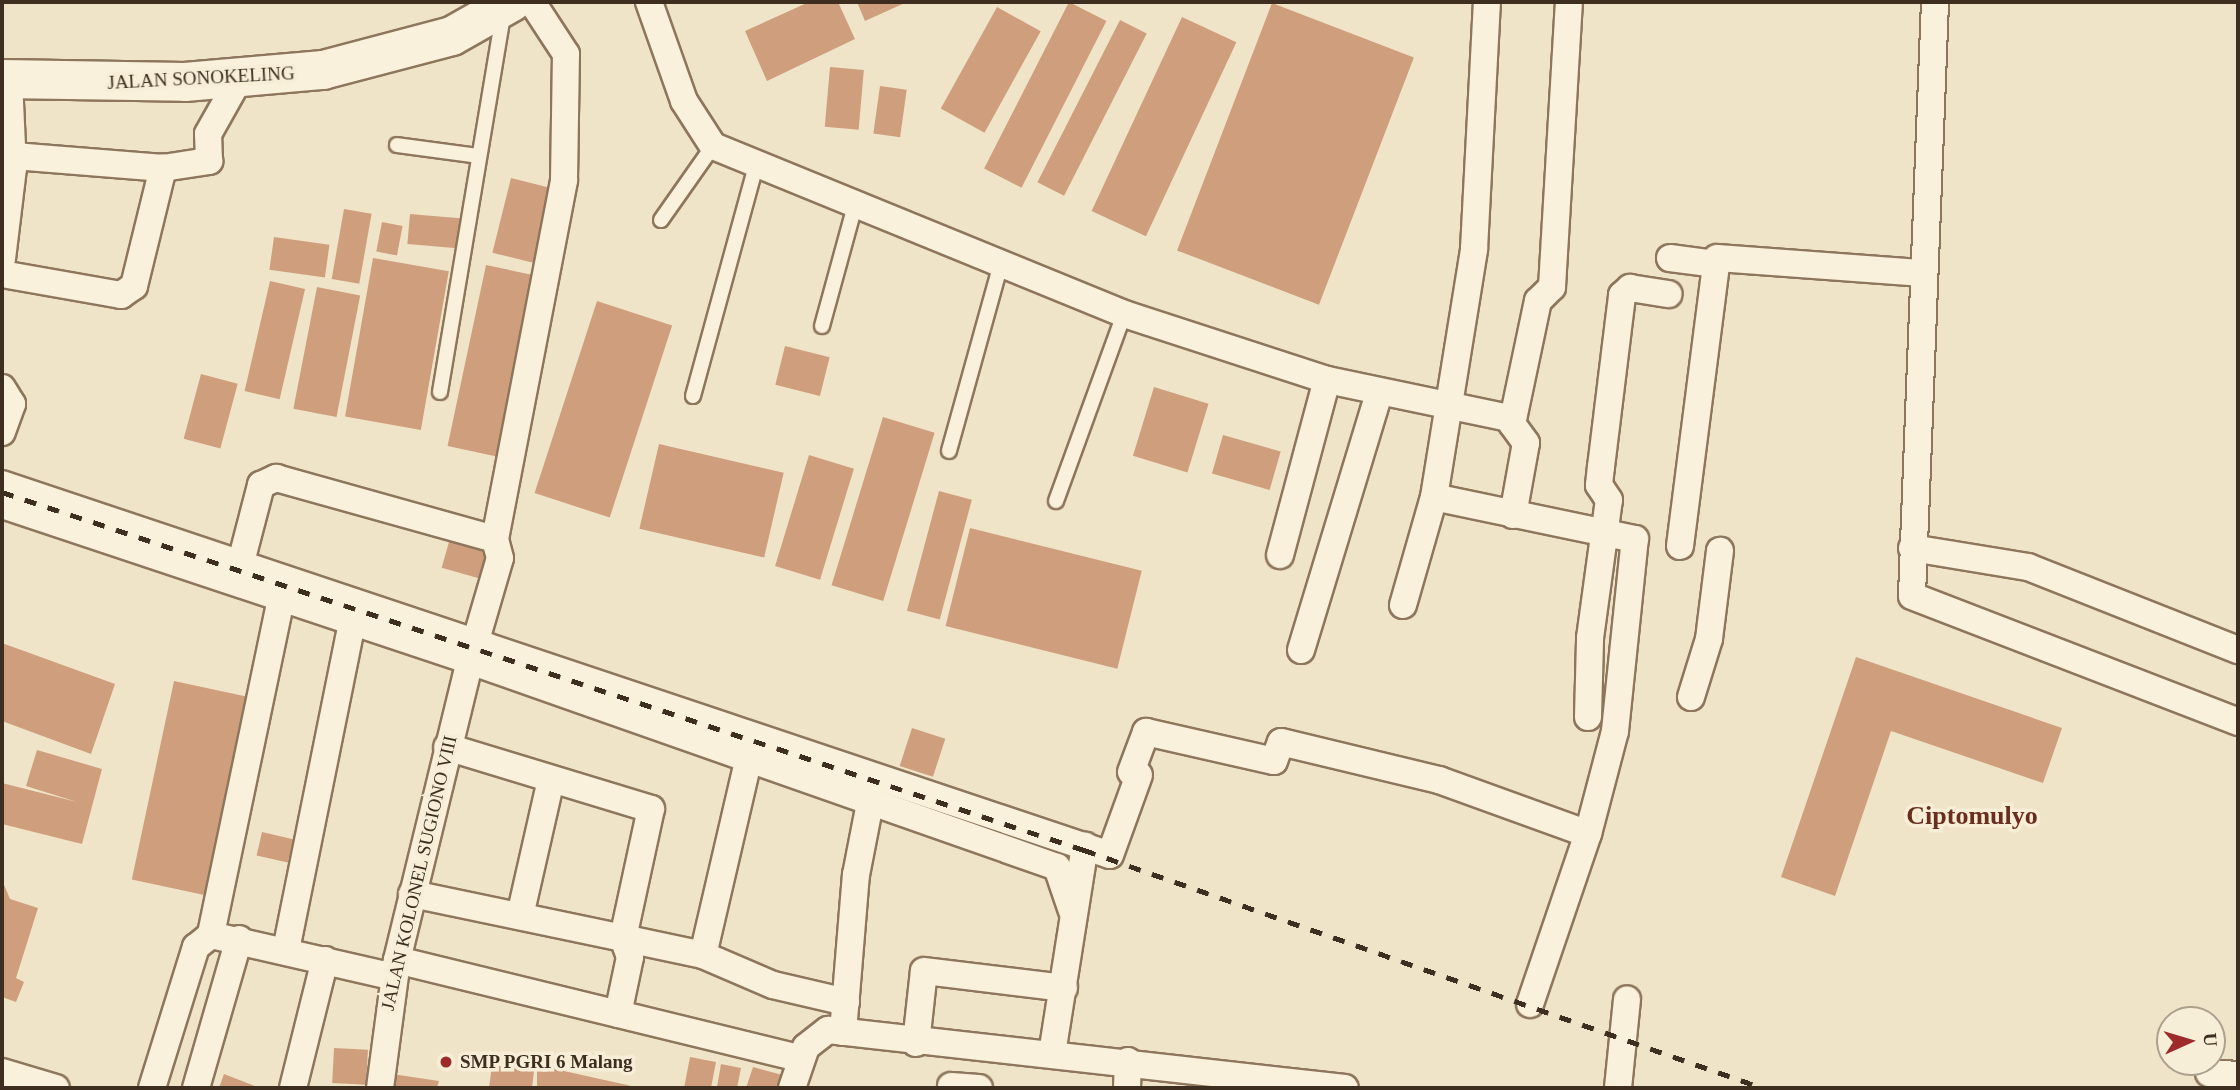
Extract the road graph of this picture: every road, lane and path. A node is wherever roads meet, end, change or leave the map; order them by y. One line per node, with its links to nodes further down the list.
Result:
1 (649, 2): 9 (street)
2 (1487, 2): 30 (street)
3 (1569, 2): 31 (street)
4 (1935, 2): 20 (street)
5 (516, 3): 7 (street, JALAN SONOKELING); 11 (lane); 40 (street, JALAN KOLONEL SUGIONO VIII)
6 (6, 79): 7 (street, JALAN SONOKELING); 10 (street)
7 (239, 79): 13 (street)
8 (397, 145): 11 (lane)
9 (713, 146): 12 (street); 15 (lane)
10 (14, 156): 13 (street); 17 (street)
11 (478, 156): 27 (lane)
12 (756, 166): 14 (street); 29 (lane)
13 (163, 168): 21 (street)
14 (854, 209): 18 (street); 24 (lane)
15 (662, 220)
16 (1670, 258): 19 (street)
17 (2, 259)
18 (1001, 264): 23 (street); 33 (lane)
19 (1715, 264): 20 (street); 41 (street)
20 (1920, 272): 42 (street)
21 (2, 274)
22 (1669, 294): 39 (street)
23 (1124, 314): 25 (street); 36 (lane)
24 (822, 326)
25 (1327, 380): 28 (street); 44 (street)
26 (2, 388): 32 (street)
27 (440, 392)
28 (1379, 393): 30 (street); 50 (street)
29 (693, 396)
30 (1447, 408): 31 (street); 35 (street)
31 (1513, 419): 38 (street)
32 (2, 432)
33 (949, 451)
34 (2, 484): 45 (street)
35 (1434, 496): 38 (street); 47 (street)
36 (1056, 501)
37 (2, 505): 46 (street)
38 (1513, 515): 39 (street)
39 (1606, 533): 53 (street); 59 (street)
40 (495, 539): 45 (street); 49 (street, JALAN KOLONEL SUGIONO VIII)
41 (1679, 546)
42 (1912, 548): 51 (street); 54 (street)
43 (1720, 551): 52 (street)
44 (1280, 555)
45 (241, 562): 49 (street)
46 (281, 599): 48 (street); 64 (street)
47 (1403, 605)
48 (352, 622): 49 (street); 67 (street)
49 (473, 650): 55 (street, JALAN KOLONEL SUGIONO VIII); 56 (street); 60 (street)
50 (1301, 650)
51 (2238, 650)
52 (1691, 697)
53 (1588, 717)
54 (2238, 722)
55 (447, 747): 57 (street); 61 (street, JALAN KOLONEL SUGIONO VIII)
56 (748, 757): 58 (street); 68 (street)
57 (551, 780): 63 (street); 65 (street)
58 (871, 798): 62 (street); 73 (street)
59 (1588, 834): 60 (street); 74 (street)
60 (1086, 846): 62 (street)
61 (412, 894): 63 (street); 70 (street, JALAN KOLONEL SUGIONO VIII)
62 (1072, 911): 71 (street)
63 (520, 916): 65 (street)
64 (211, 935): 66 (street); 85 (street)
65 (623, 938): 68 (street); 75 (street)
66 (239, 939): 67 (street); 86 (street)
67 (286, 950): 69 (street)
68 (703, 955): 73 (street)
69 (325, 960): 70 (street); 87 (street)
70 (396, 968): 75 (street); 88 (street, JALAN KOLONEL SUGIONO VIII)
71 (1064, 988): 77 (street); 78 (street)
72 (1628, 999): 93 (street)
73 (846, 1002): 76 (street)
74 (1530, 1004)
75 (618, 1014): 79 (street)
76 (843, 1032): 77 (street); 79 (street)
77 (916, 1043): 78 (street)
78 (1052, 1054): 80 (street)
79 (800, 1058): 89 (street)
80 (1128, 1061): 82 (street); 91 (street)
81 (2, 1072): 84 (street)
82 (1205, 1079): 92 (street)
83 (951, 1086): 90 (street)
84 (55, 1088)
85 (152, 1088)
86 (196, 1088)
87 (293, 1088)
88 (380, 1088)
89 (792, 1088)
90 (979, 1088)
91 (1127, 1088)
92 (1345, 1088)
93 (1618, 1088)

